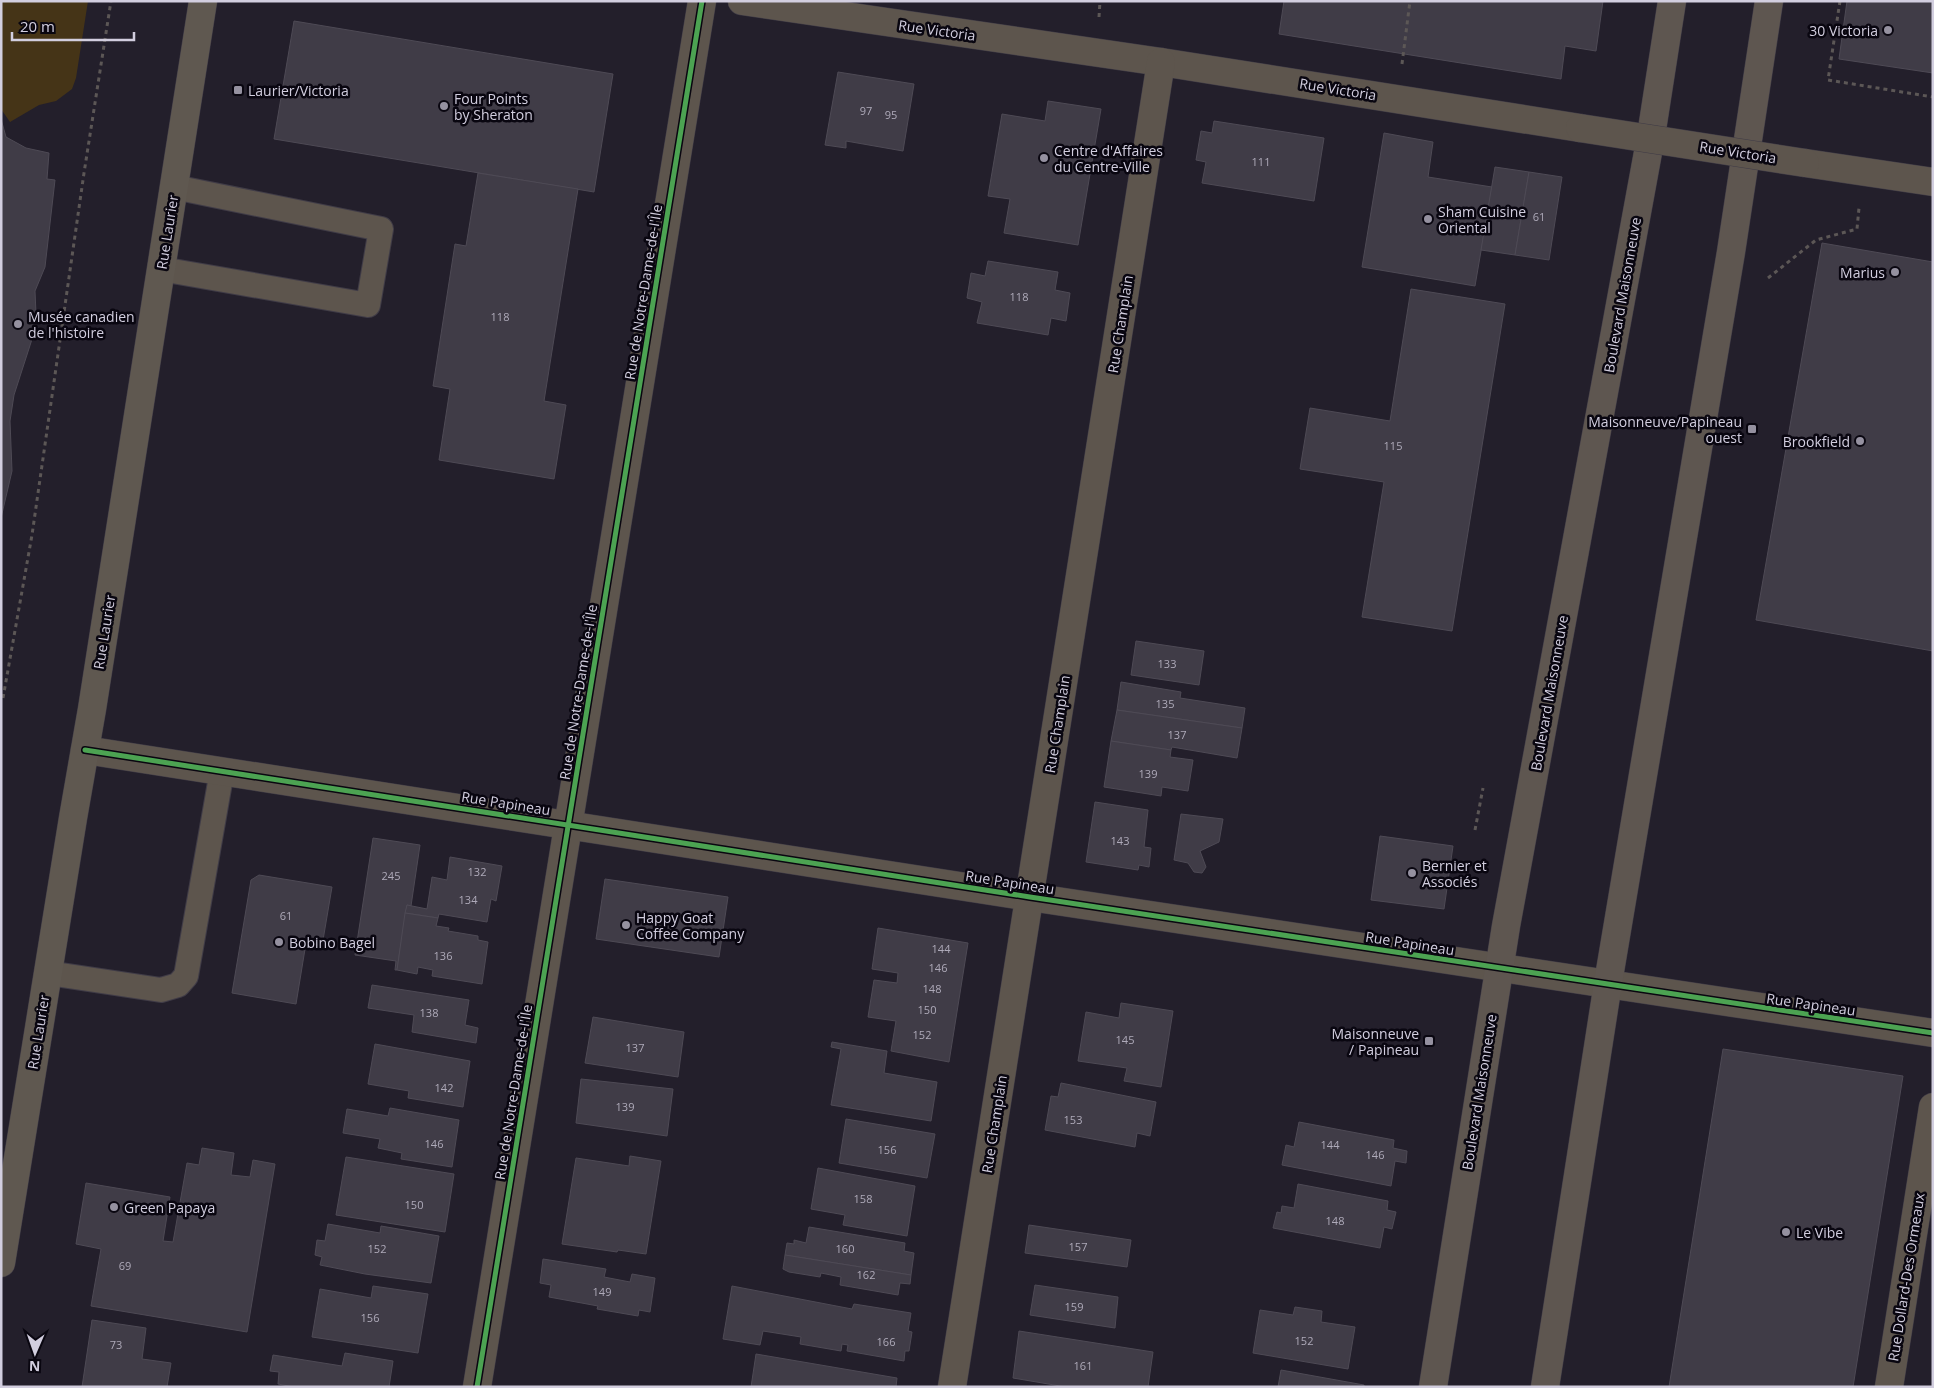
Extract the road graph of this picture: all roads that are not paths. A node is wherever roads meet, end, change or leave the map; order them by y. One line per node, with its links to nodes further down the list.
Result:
1 (203, 1): 8 (main road, Rue Laurier)
2 (702, 1): 12 (street, Rue de Notre-Dame-de-I'Île)
3 (742, 1): 6 (street, Rue Victoria)
4 (1672, 1): 14 (main road, Boulevard Maisonneuve)
5 (1769, 1): 16 (main road)
6 (1161, 62): 7 (street, Rue Victoria, bridge); 13 (street, Rue Champlain)
7 (1933, 182)
8 (174, 187): 9 (main road, Rue Laurier); 9 (lane)
9 (161, 270): 10 (main road, Rue Laurier)
10 (85, 750): 11 (street, Rue Papineau); 15 (main road, Rue Laurier)
11 (222, 771): 12 (street, Rue Papineau); 15 (lane)
12 (568, 825): 13 (street, Rue Papineau); 20 (street, Rue de Notre-Dame-de-I'Île)
13 (1030, 897): 14 (street, Rue Papineau); 21 (street, Rue Champlain)
14 (1499, 968): 16 (street, Rue Papineau); 22 (main road, Boulevard Maisonneuve)
15 (48, 973): 19 (main road, Rue Laurier)
16 (1608, 983): 17 (street, Rue Papineau); 23 (main road)
17 (1933, 1033)
18 (1933, 1107): 24 (street, Rue Dollard-Des Ormeaux)
19 (1, 1263)
20 (477, 1387)
21 (952, 1387)
22 (1433, 1387)
23 (1545, 1387)
24 (1889, 1387)

